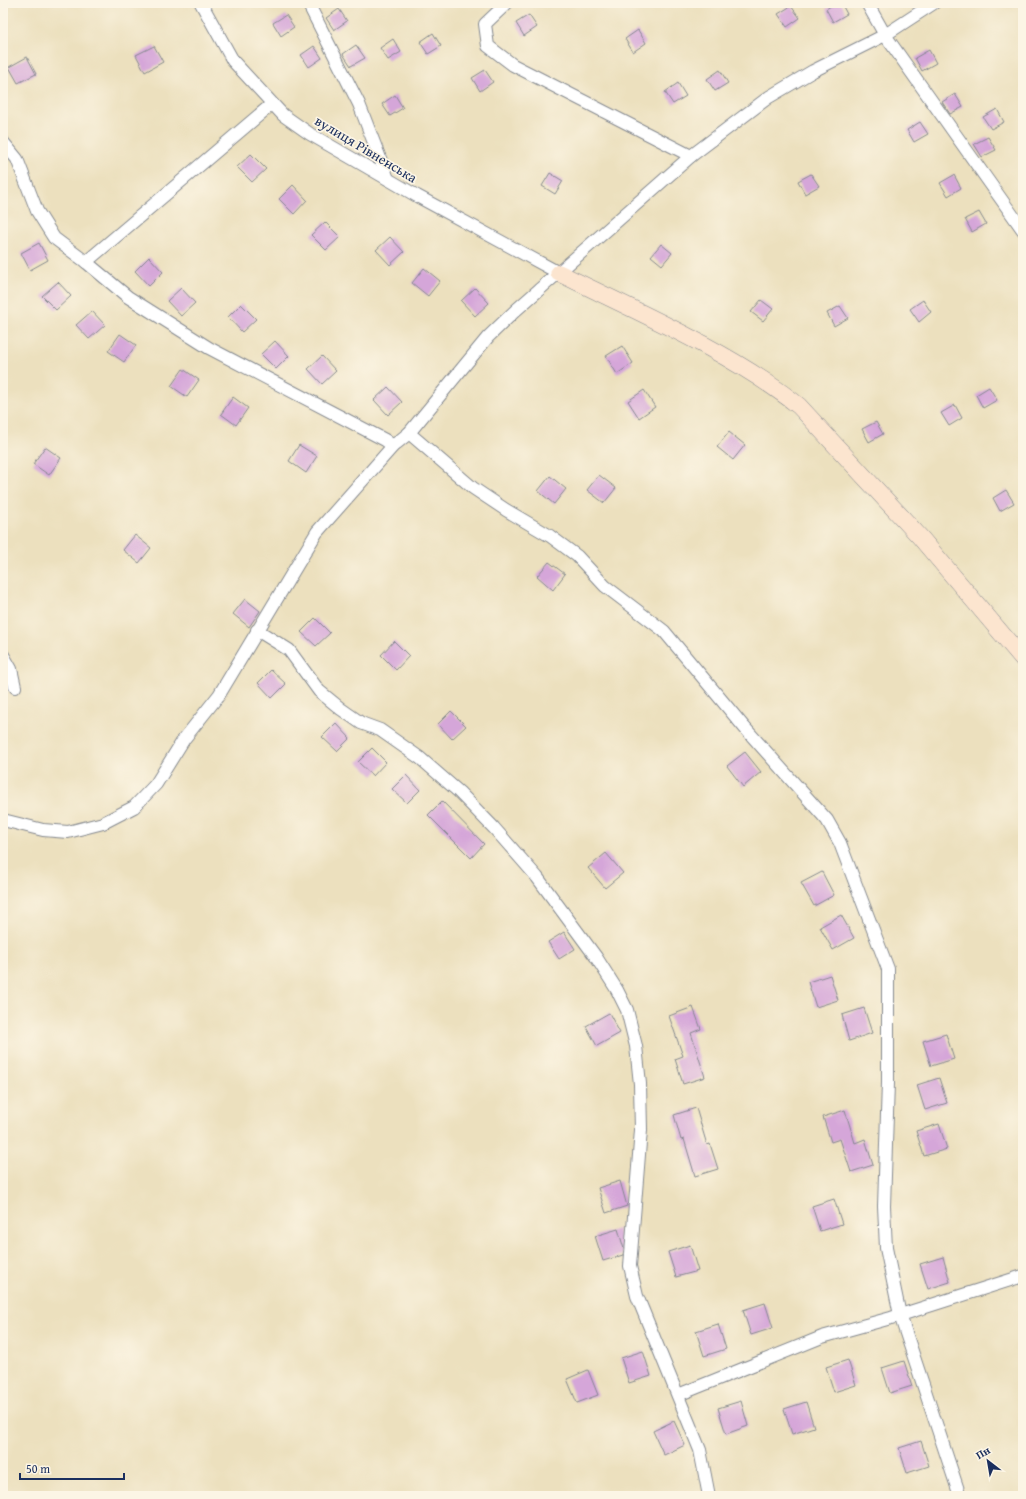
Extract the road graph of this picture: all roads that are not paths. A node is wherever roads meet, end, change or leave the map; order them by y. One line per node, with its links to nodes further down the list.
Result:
1 (201, 3): 7 (street, вулиця Рівненська)
2 (308, 3): 10 (street)
3 (507, 3): 9 (street)
4 (867, 3): 6 (street)
5 (934, 3): 6 (street)
6 (885, 35): 9 (street); 11 (street)
7 (272, 104): 10 (street, вулиця Рівненська); 12 (street)
8 (3, 142): 12 (street)
9 (691, 156): 13 (street)
10 (388, 179): 13 (street, вулиця Рівненська)
11 (1023, 230)
12 (86, 262): 15 (street)
13 (559, 273): 14 (street); 18 (street)
14 (409, 433): 15 (street); 22 (street)
15 (393, 446): 16 (street)
16 (257, 630): 20 (street); 23 (street)
17 (3, 655): 19 (street)
18 (1023, 659)
19 (15, 687)
20 (3, 820)
21 (1023, 1276): 22 (street)
22 (900, 1315): 23 (street); 25 (street)
23 (678, 1395): 24 (street)
24 (709, 1496)
25 (960, 1496)

